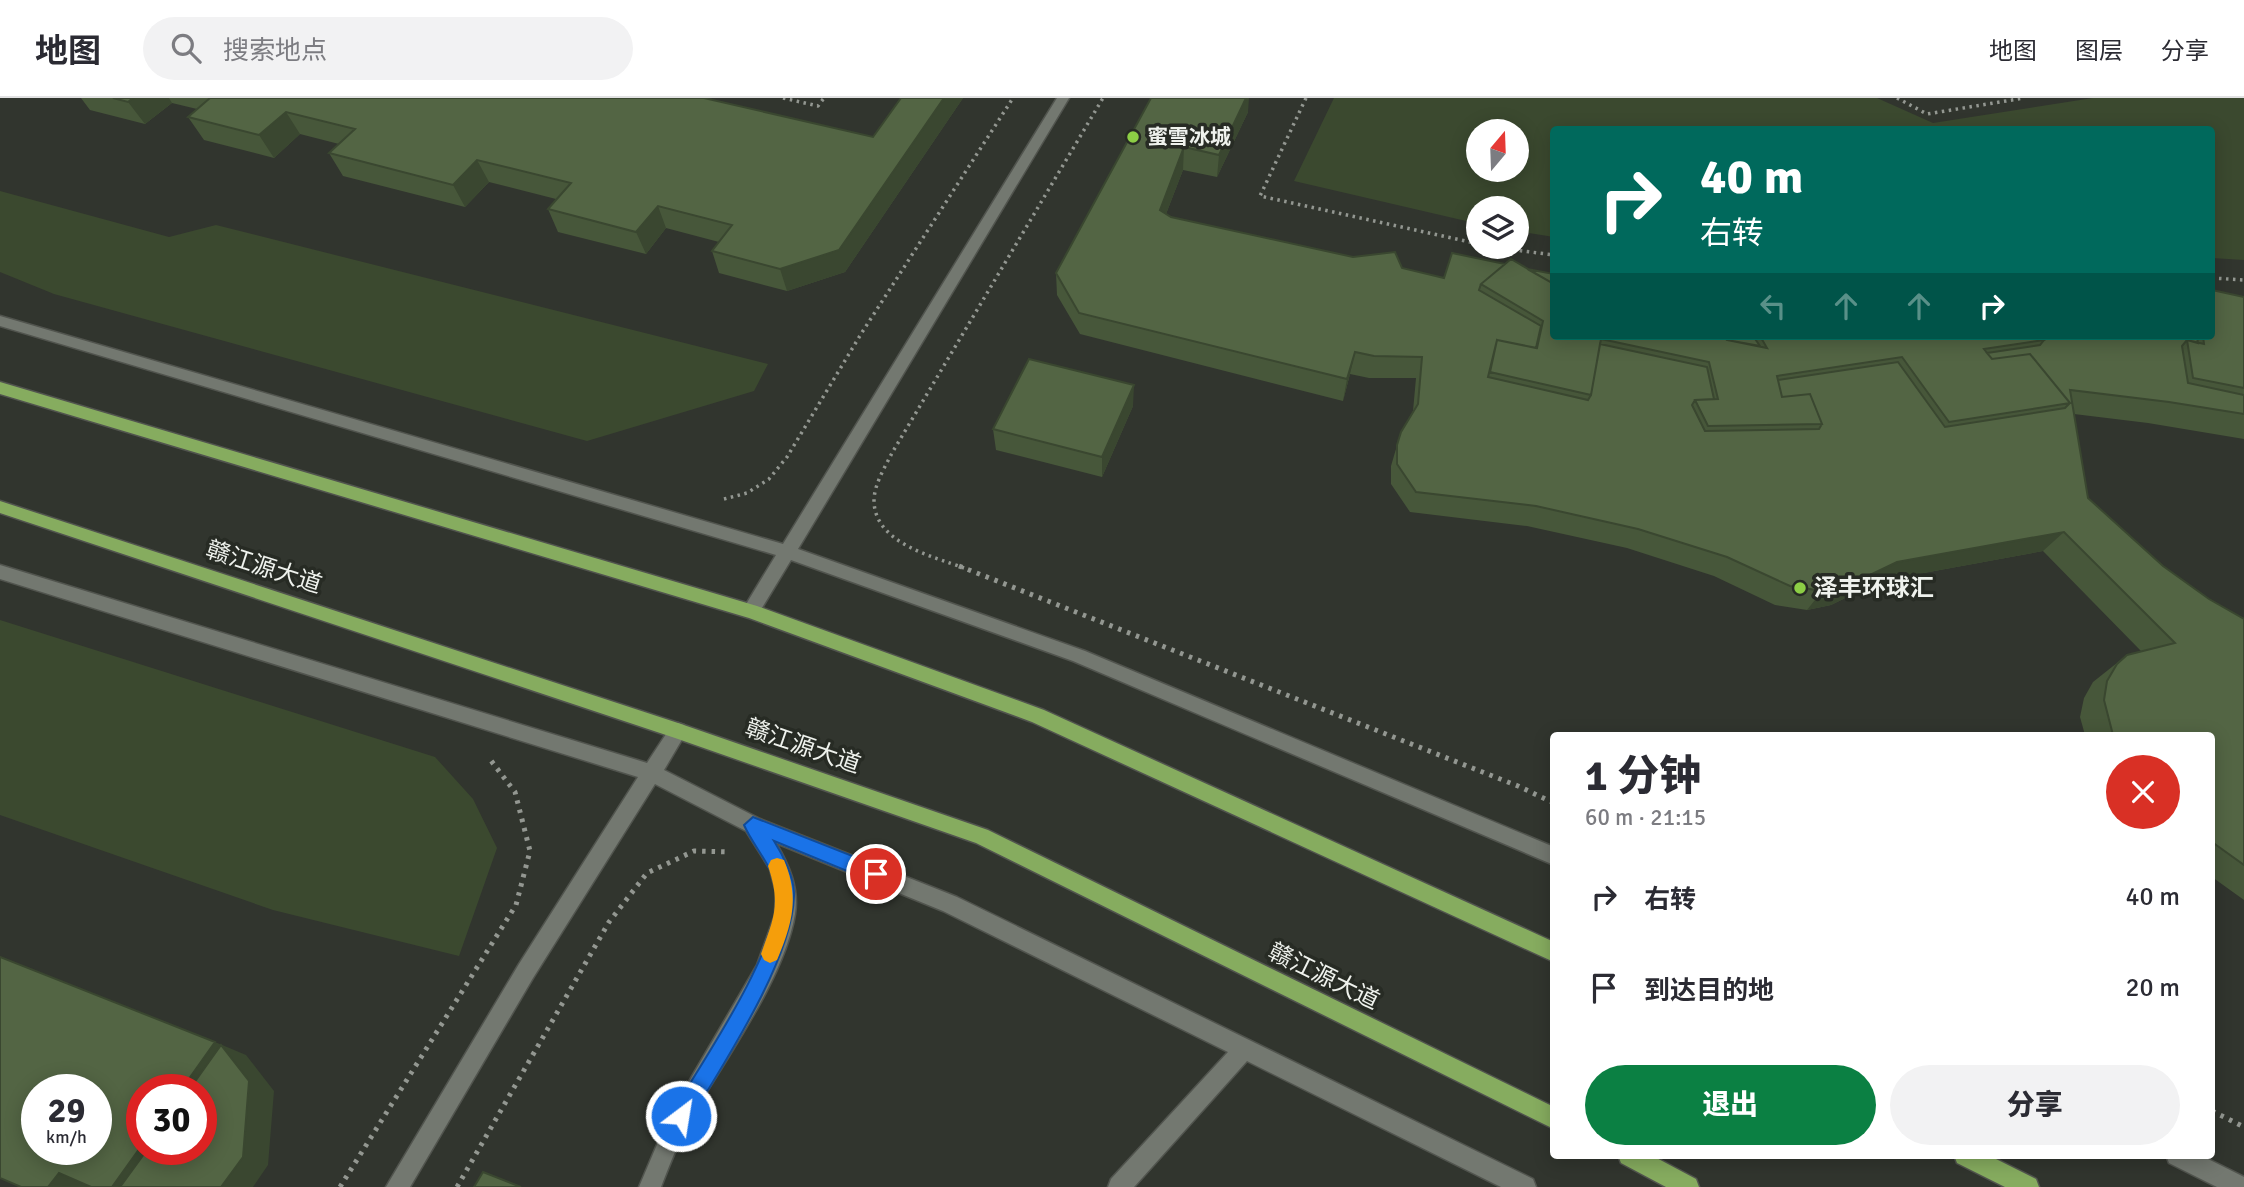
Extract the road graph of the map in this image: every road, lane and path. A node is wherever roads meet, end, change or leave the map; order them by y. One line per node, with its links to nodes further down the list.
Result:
1 (783, 98): 2 (path)
2 (824, 98)
3 (1013, 98): 16 (path)
4 (1063, 98): 18 (street)
5 (1103, 98): 24 (path)
6 (1306, 98): 9 (path)
7 (1897, 98): 8 (path)
8 (2024, 98)
9 (1466, 241)
10 (1529, 252): 11 (path)
11 (1550, 254)
12 (2215, 278): 13 (path)
13 (2244, 281)
14 (0, 321): 18 (street)
15 (0, 388): 20 (main road)
16 (716, 499)
17 (0, 508): 21 (main road, 赣江源大道)
18 (788, 552): 20 (street); 26 (street)
19 (0, 572): 23 (street)
20 (751, 611): 28 (main road)
21 (678, 731): 23 (street); 31 (main road, 赣江源大道)
22 (483, 755): 36 (path)
23 (649, 772): 25 (street); 37 (street)
24 (1550, 801)
25 (753, 825): 27 (street); 29 (street)
26 (1550, 854)
27 (778, 867): 38 (path); 39 (street)
28 (1550, 950)
29 (1245, 1048): 40 (street); 41 (street)
30 (2215, 1112): 32 (path)
31 (1550, 1116)
32 (2244, 1127)
33 (1636, 1159): 42 (main road)
34 (1973, 1159): 43 (main road)
35 (2185, 1159): 44 (street)
36 (340, 1187)
37 (397, 1187)
38 (457, 1187)
39 (650, 1187)
40 (1119, 1187)
41 (1525, 1187)
42 (1688, 1187)
43 (2028, 1187)
44 (2241, 1187)

